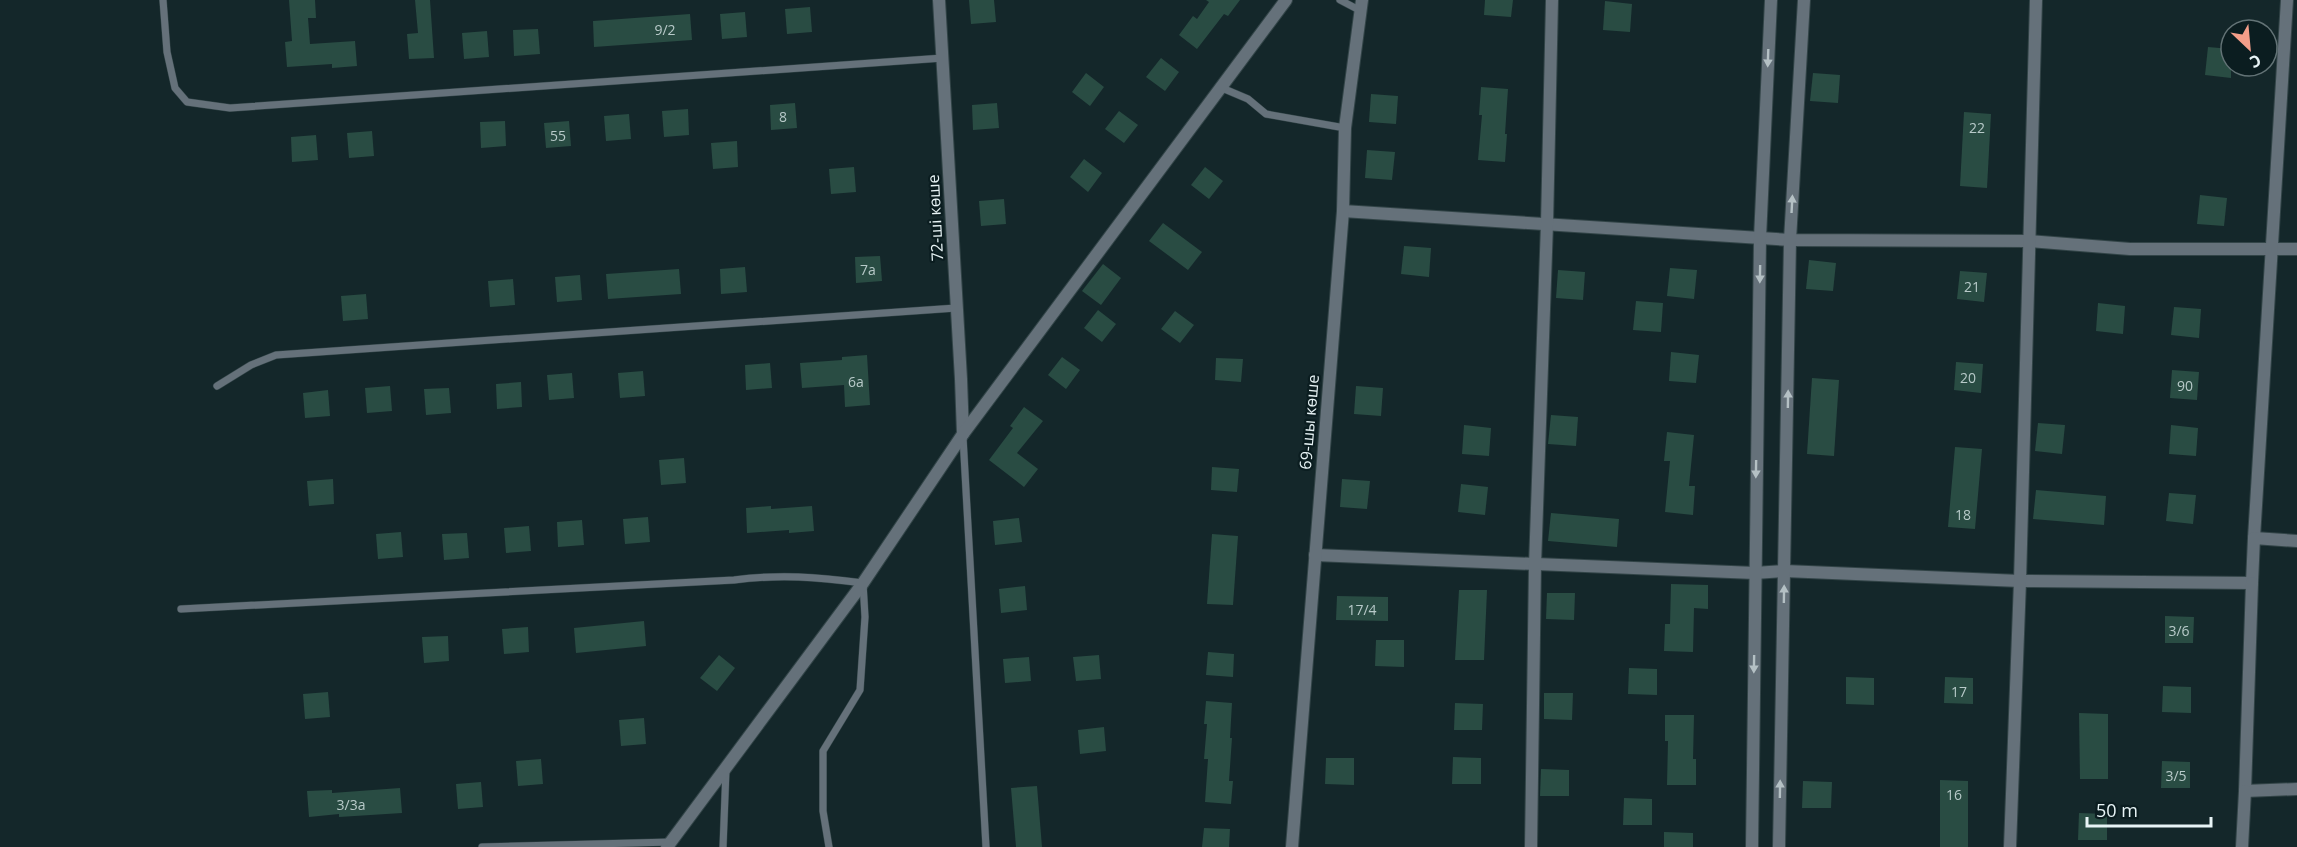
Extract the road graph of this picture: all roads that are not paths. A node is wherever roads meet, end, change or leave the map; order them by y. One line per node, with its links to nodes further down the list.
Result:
1 (163, 0): 11 (lane)
2 (939, 0): 11 (street, 72-ші көше)
3 (1286, 0): 12 (street)
4 (1340, 0): 10 (lane)
5 (1552, 0): 15 (street)
6 (1771, 0): 16 (street, one-way to 16)
7 (1804, 0): 17 (street, one-way to 7)
8 (2036, 0): 18 (street)
9 (2287, 0): 19 (street)
10 (1362, 5): 13 (street, 69-шы көше)
11 (944, 58): 21 (street, 72-ші көше)
12 (1222, 88): 13 (lane); 23 (street)
13 (1345, 128): 14 (street, 69-шы көше)
14 (1343, 211): 15 (street); 26 (street, 69-шы көше)
15 (1547, 225): 16 (street); 27 (street)
16 (1760, 238): 17 (street); 29 (street, one-way to 29)
17 (1790, 240): 18 (street); 28 (street, one-way to 17)
18 (2028, 241): 19 (street); 30 (street)
19 (2272, 248): 20 (street); 24 (street)
20 (2297, 249)
21 (956, 308): 22 (lane); 23 (street, 72-ші көше)
22 (217, 386)
23 (963, 434): 31 (street); 41 (lane)
24 (2254, 538): 25 (street); 32 (street)
25 (2297, 541)
26 (1315, 555): 27 (street); 42 (street, 69-шы көше)
27 (1535, 565): 29 (street); 43 (street)
28 (1785, 571): 29 (street); 30 (street); 45 (street, one-way to 28)
29 (1755, 573): 44 (street, one-way to 44)
30 (2020, 581): 32 (street); 46 (street)
31 (863, 583): 33 (lane); 34 (street); 40 (lane)
32 (2252, 583): 36 (street)
33 (181, 609)
34 (726, 770): 37 (street); 39 (lane)
35 (2297, 789): 36 (street)
36 (2245, 791): 47 (street)
37 (669, 844): 38 (lane)
38 (482, 847)
39 (723, 847)
40 (829, 847)
41 (986, 847)
42 (1292, 847)
43 (1531, 847)
44 (1752, 847)
45 (1779, 847)
46 (2010, 847)
47 (2242, 847)

